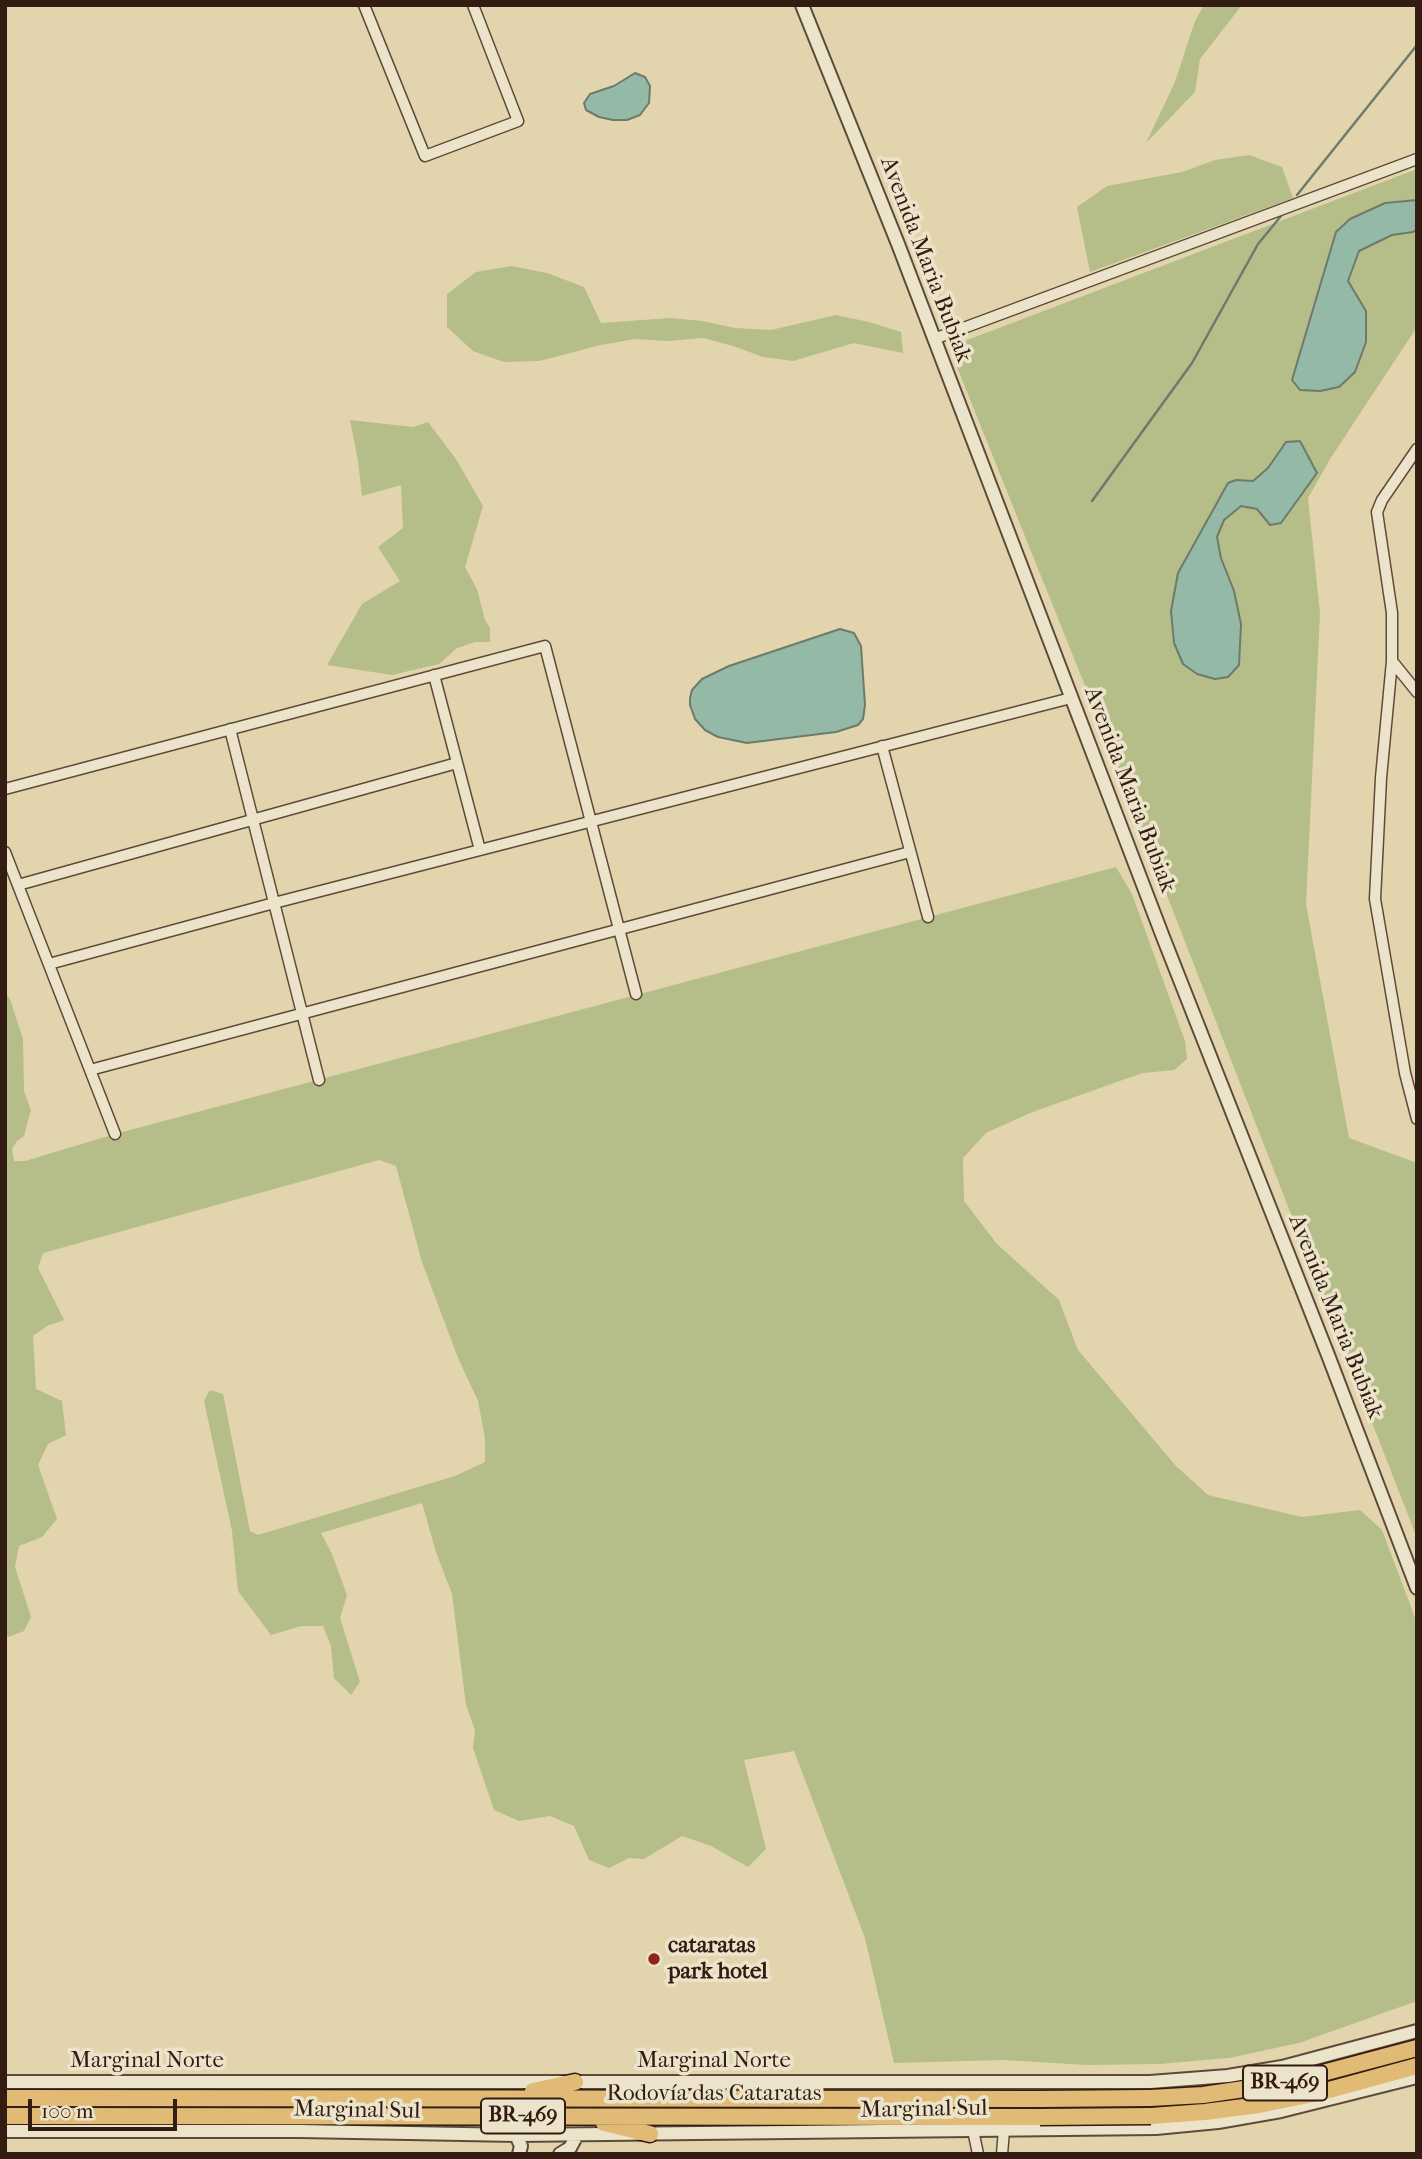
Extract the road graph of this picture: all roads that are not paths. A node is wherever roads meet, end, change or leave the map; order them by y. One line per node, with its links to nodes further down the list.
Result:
1 (364, 5): 2 (street)
2 (473, 5)
3 (802, 5): 5 (street, Avenida Maria Bubiak)
4 (1417, 159): 5 (street)
5 (934, 339): 10 (street, Avenida Maria Bubiak)
6 (1417, 449): 7 (street)
7 (1392, 661): 9 (street); 29 (street)
8 (434, 675): 11 (street); 13 (street); 16 (street)
9 (1417, 692)
10 (1071, 698): 12 (street); 31 (street, Avenida Maria Bubiak)
11 (230, 729): 14 (street); 15 (street)
12 (882, 746): 16 (street); 19 (street)
13 (457, 763): 15 (street); 17 (street)
14 (5, 789)
15 (253, 820): 20 (street); 21 (street)
16 (591, 821): 17 (street); 23 (street)
17 (480, 850): 21 (street)
18 (5, 852): 20 (street)
19 (910, 852): 22 (street); 23 (street)
20 (18, 885): 24 (street)
21 (274, 903): 24 (street); 26 (street)
22 (928, 917)
23 (619, 929): 25 (street); 26 (street)
24 (49, 964): 27 (street)
25 (636, 994)
26 (302, 1014): 27 (street); 28 (street)
27 (90, 1070): 30 (street)
28 (320, 1080)
29 (1417, 1119)
30 (115, 1134)
31 (1417, 1588)
32 (1417, 2031): 38 (street, Marginal Norte)
33 (1417, 2049): 41 (highway, Rodovía das Cataratas / BR-469, bridge)
34 (1417, 2066): 43 (highway, Rodovía das Cataratas / BR-469, bridge)
35 (1417, 2077): 44 (street, Marginal Sul / BR-469)
36 (5, 2082): 37 (street, Marginal Norte)
37 (575, 2082): 39 (street, Marginal Norte); 41 (highway)
38 (1131, 2082): 39 (street, Marginal Norte); 44 (street)
39 (1063, 2083): 48 (street)
40 (5, 2098): 41 (highway, Rodovía das Cataratas / BR-469)
41 (502, 2098)
42 (5, 2116): 43 (highway, Rodovía das Cataratas / BR-469)
43 (578, 2116): 50 (highway)
44 (1130, 2129): 48 (street, Marginal Sul / BR-469)
45 (973, 2130): 46 (street, Marginal Sul / BR-469); 50 (street, Marginal Sul / BR-469); 54 (street)
46 (1004, 2130): 48 (street, Marginal Sul / BR-469); 55 (street)
47 (5, 2131): 51 (street, Marginal Sul / BR-469)
48 (1063, 2131)
49 (577, 2134): 50 (street, Marginal Sul / BR-469); 51 (street, Marginal Sul / BR-469); 53 (street)
50 (650, 2134)
51 (516, 2135): 52 (street)
52 (519, 2154)
53 (560, 2154)
54 (978, 2154)
55 (1002, 2154)

